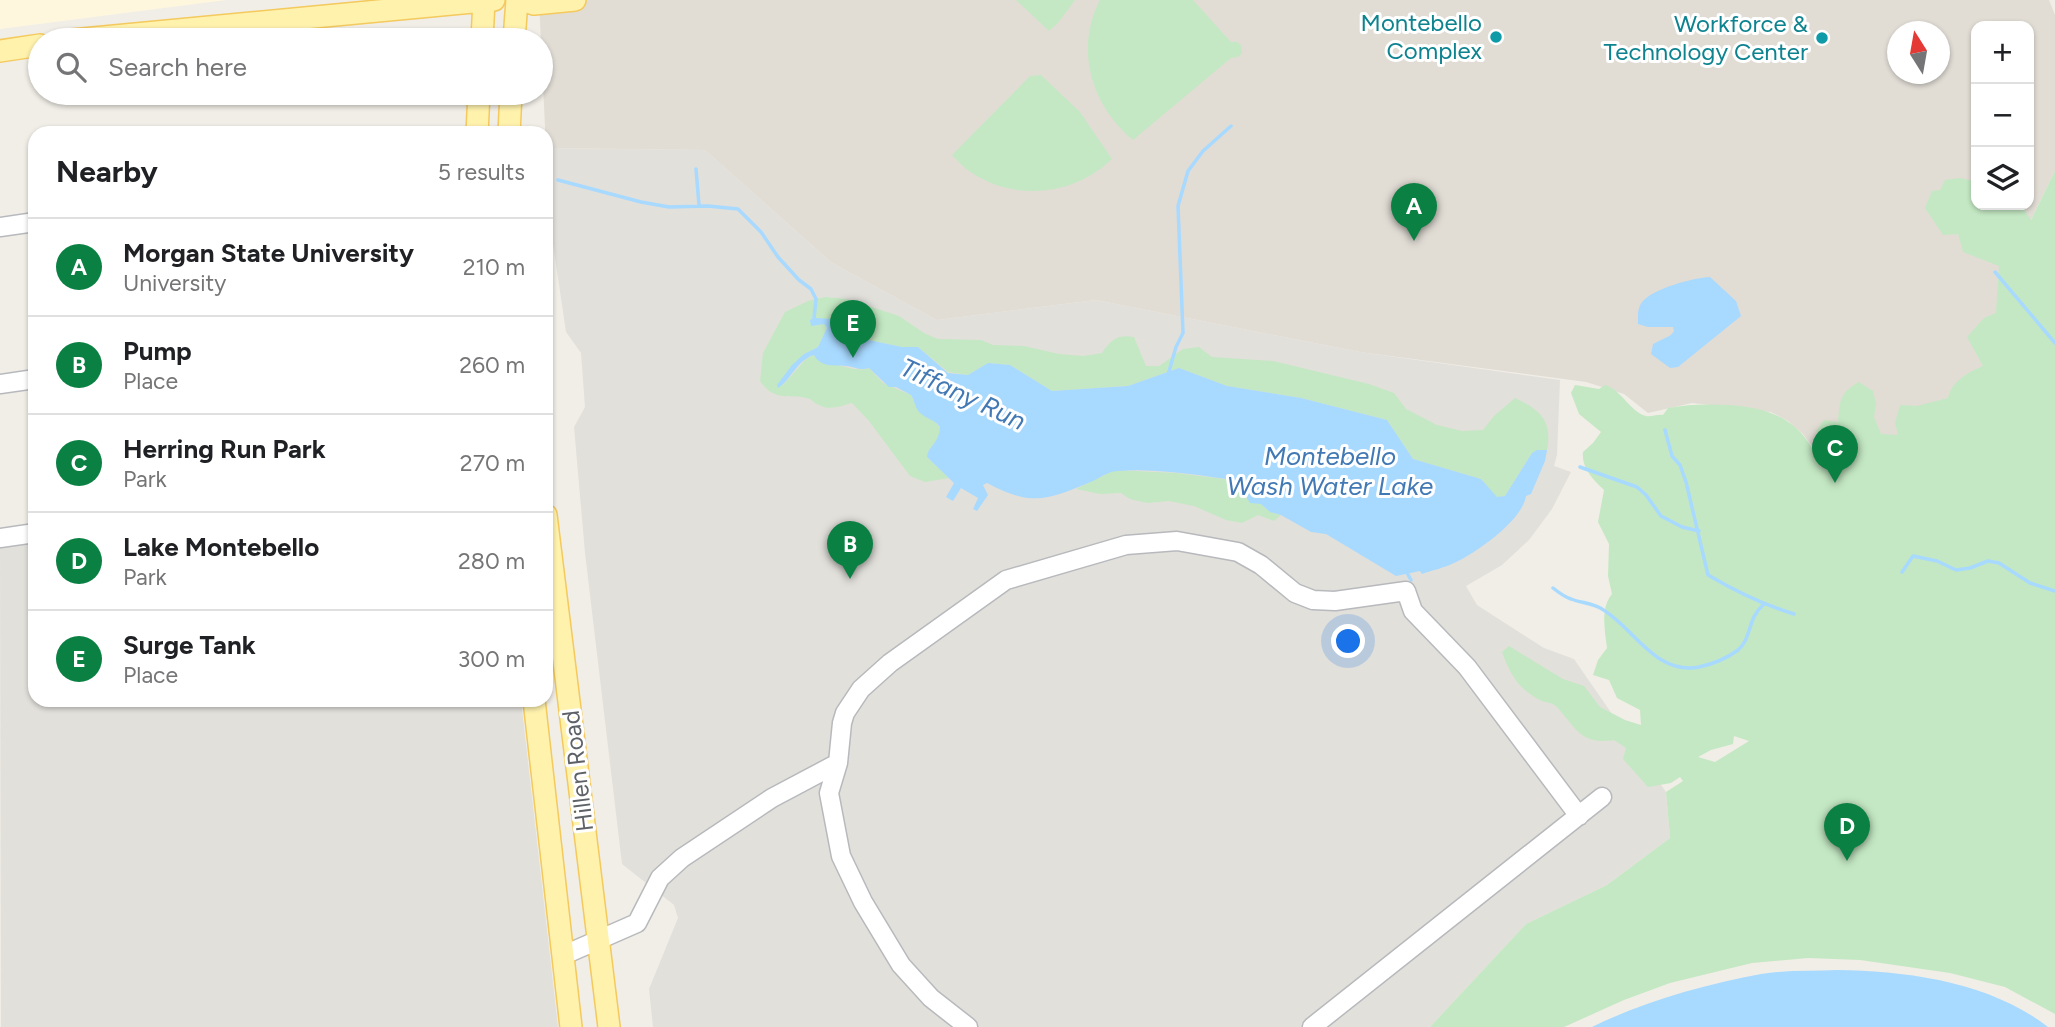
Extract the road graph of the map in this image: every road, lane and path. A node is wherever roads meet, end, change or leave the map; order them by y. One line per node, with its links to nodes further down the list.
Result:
1 (484, 0): 2 (main road); 5 (main road); 6 (main road)
2 (494, 0)
3 (519, 0): 4 (main road); 7 (main road)
4 (575, 0)
5 (196, 28)
6 (483, 28)
7 (516, 28)
8 (28, 47): 9 (main road)
9 (0, 51)
10 (478, 105): 12 (main road)
11 (510, 105): 13 (main road)
12 (477, 126)
13 (509, 126)
14 (28, 223): 15 (street)
15 (0, 227)
16 (28, 380): 17 (street)
17 (0, 384)
18 (28, 534): 19 (street)
19 (0, 538)
20 (553, 570): 25 (main road, Hillen Road)
21 (535, 707): 26 (main road, Hillen Road)
22 (838, 763): 24 (street); 25 (street); 29 (street)
23 (1602, 797): 24 (street)
24 (1579, 816): 30 (street)
25 (599, 939): 26 (street); 28 (main road, Hillen Road)
26 (564, 956): 27 (main road, Hillen Road)
27 (571, 1027)
28 (609, 1027)
29 (968, 1027)
30 (1312, 1027)

